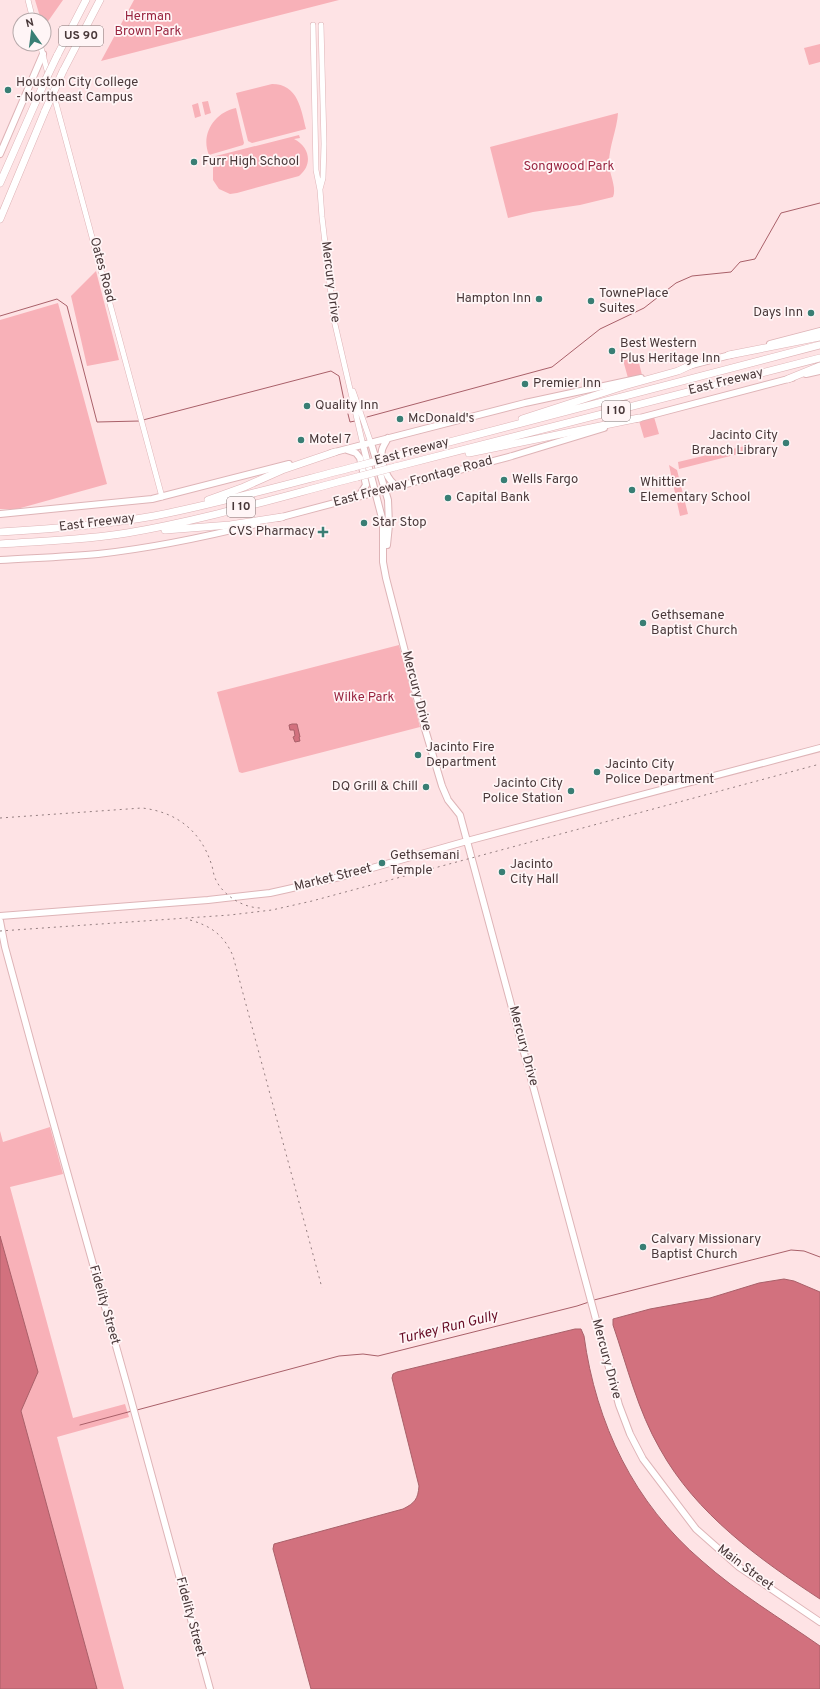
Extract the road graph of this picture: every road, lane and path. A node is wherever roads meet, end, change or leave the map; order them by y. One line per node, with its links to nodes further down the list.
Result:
1 (28, 0): 4 (street)
2 (86, 0): 9 (highway, US 90, bridge)
3 (100, 0): 11 (highway, US 90, bridge)
4 (32, 12)
5 (312, 25): 10 (street, Mercury Drive)
6 (321, 25): 10 (street, Mercury Drive)
7 (43, 54): 8 (main road); 33 (street, Oates Road)
8 (0, 154)
9 (0, 183)
10 (320, 190): 20 (street, Mercury Drive)
11 (0, 218)
12 (820, 331): 15 (main road)
13 (820, 337): 15 (highway)
14 (820, 346): 24 (highway, East Freeway / I 10)
15 (729, 355): 17 (main road)
16 (820, 358): 29 (highway, East Freeway / I 10)
17 (693, 364): 23 (main road); 24 (highway)
18 (820, 366): 21 (highway)
19 (820, 371): 21 (main road, East Freeway Frontage Road)
20 (347, 373): 25 (street, Mercury Drive); 26 (street, Mercury Drive)
21 (788, 379): 22 (main road, East Freeway Frontage Road)
22 (639, 418): 29 (highway); 30 (main road, East Freeway Frontage Road)
23 (388, 438): 25 (main road); 30 (main road)
24 (453, 442): 35 (highway, East Freeway / I 10, bridge)
25 (370, 443): 26 (main road); 31 (main road, Mercury Drive)
26 (363, 445): 27 (main road); 32 (main road, Mercury Drive)
27 (346, 450): 28 (main road); 34 (main road)
28 (335, 452): 33 (main road); 35 (highway)
29 (412, 463): 39 (highway, East Freeway / I 10, bridge)
30 (398, 486): 31 (main road, East Freeway Frontage Road)
31 (385, 490): 32 (main road, East Freeway Frontage Road); 44 (main road, Mercury Drive)
32 (376, 492): 34 (main road, East Freeway Frontage Road); 44 (main road, Mercury Drive)
33 (162, 497): 36 (main road)
34 (358, 497): 37 (main road, East Freeway Frontage Road)
35 (169, 513): 38 (highway, East Freeway / I 10)
36 (0, 514)
37 (282, 517): 39 (highway); 43 (main road, East Freeway Frontage Road)
38 (0, 532)
39 (125, 533): 40 (highway, East Freeway / I 10)
40 (28, 542): 41 (highway, East Freeway / I 10); 42 (highway)
41 (0, 544)
42 (0, 547)
43 (0, 560)
44 (386, 578): 46 (main road, Mercury Drive)
45 (820, 748): 46 (main road, Market Street)
46 (467, 842): 47 (main road, Market Street); 49 (main road, Mercury Drive)
47 (0, 916)
48 (0, 921): 51 (main road, Fidelity Street)
49 (677, 1506): 50 (main road, Main Street)
50 (820, 1622)
51 (210, 1689)

